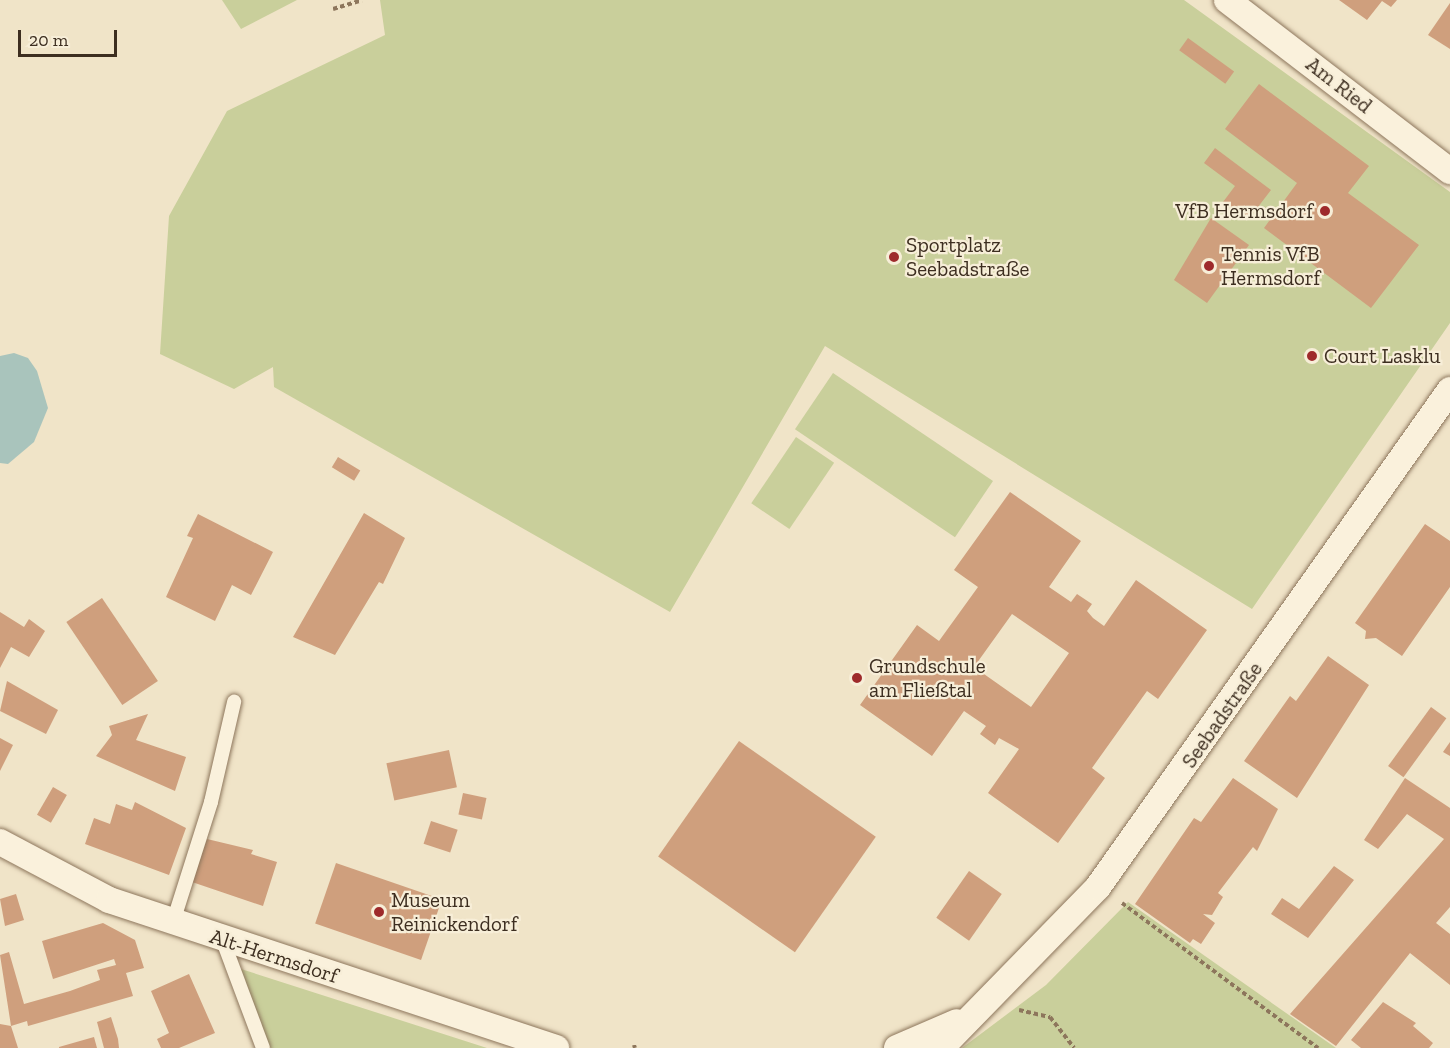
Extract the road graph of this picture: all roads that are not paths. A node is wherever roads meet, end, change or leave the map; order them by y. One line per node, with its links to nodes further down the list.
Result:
1 (1227, 0): 2 (street, Am Ried)
2 (1450, 171)
3 (1450, 390): 8 (street, Seebadstraße)
4 (234, 702): 6 (lane)
5 (0, 842): 6 (street, Alt-Hermsdorf)
6 (173, 922): 7 (street, Alt-Hermsdorf)
7 (223, 941): 9 (lane); 10 (street, Alt-Hermsdorf)
8 (968, 1018): 11 (street, Seebadstraße); 12 (street, Seebadstraße)
9 (263, 1048)
10 (556, 1048)
11 (897, 1048)
12 (941, 1048)

